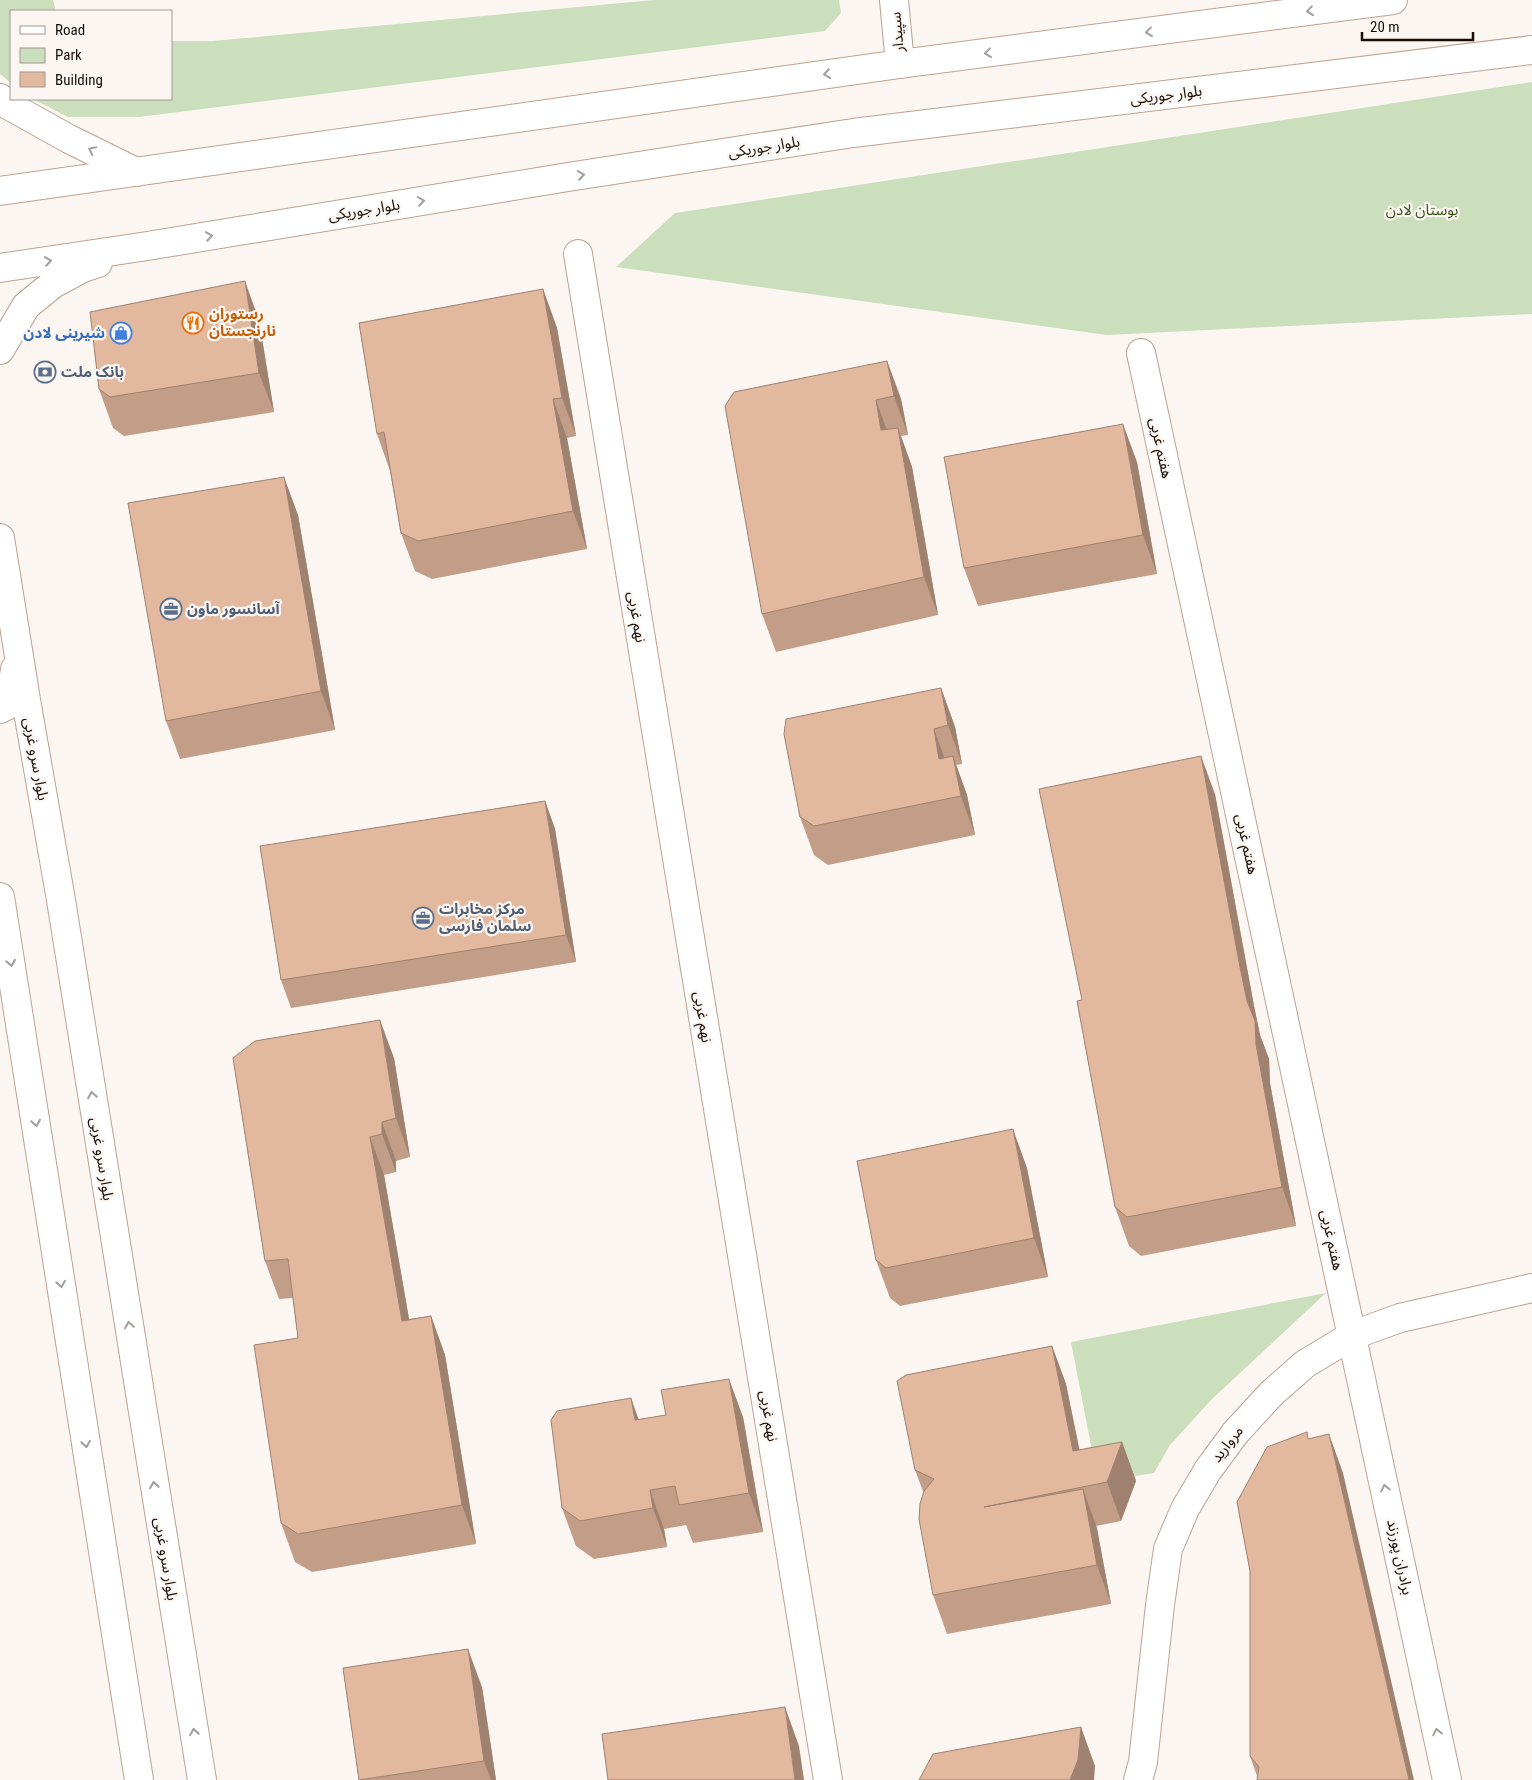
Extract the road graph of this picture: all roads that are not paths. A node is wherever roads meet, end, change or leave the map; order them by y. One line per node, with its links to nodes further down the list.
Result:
1 (894, 0): 4 (main road, سپیدار)
2 (1393, 0): 4 (main road, one-way to 4)
3 (1532, 50): 8 (main road, بلوار جوریکی, one-way to 3)
4 (900, 64): 6 (main road, one-way to 6)
5 (0, 98): 6 (main road, one-way to 5)
6 (136, 172): 7 (main road)
7 (0, 191)
8 (141, 247): 10 (main road, بلوار جوریکی, one-way to 8); 11 (main road)
9 (578, 254): 21 (main road, نهم غربی)
10 (0, 268)
11 (0, 350)
12 (1141, 353): 18 (main road, هفتم غربی)
13 (0, 538): 14 (main road, بلوار سرو غربی)
14 (18, 648): 15 (main road); 20 (main road, بلوار سرو غربی, one-way to 14)
15 (0, 709)
16 (0, 898): 19 (main road, one-way to 19)
17 (1532, 1288): 18 (main road, مروارید)
18 (1353, 1335): 22 (main road, مروارید); 23 (main road, برادران پورزند, one-way to 18)
19 (139, 1780)
20 (202, 1780)
21 (828, 1780)
22 (1138, 1780)
23 (1447, 1780)

